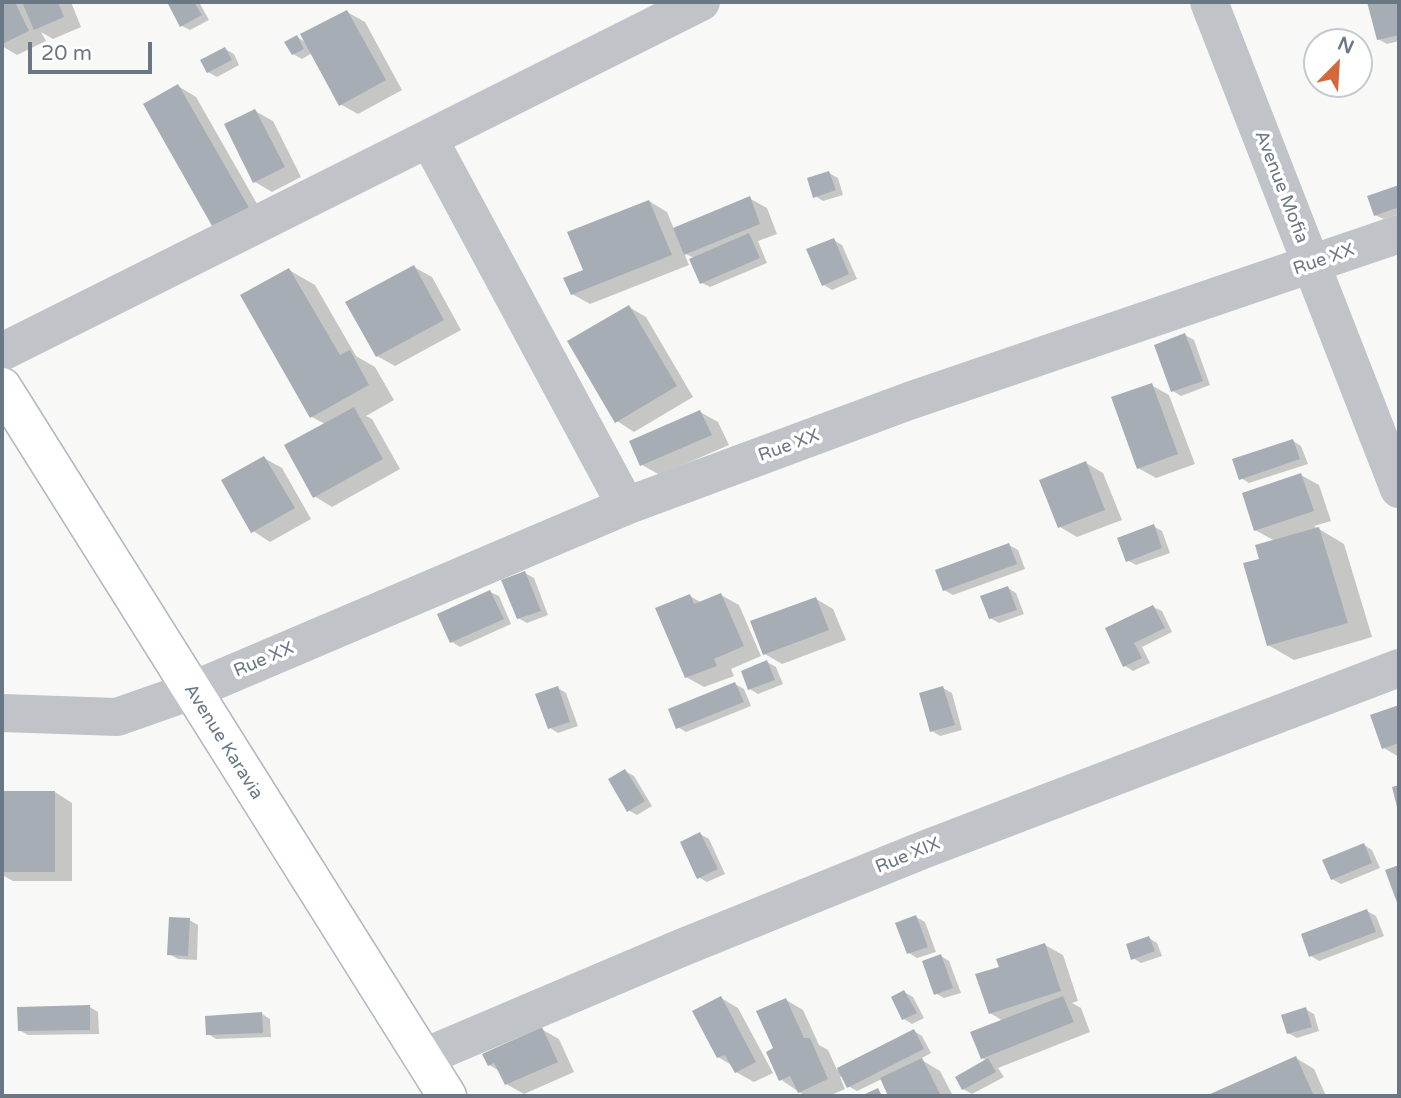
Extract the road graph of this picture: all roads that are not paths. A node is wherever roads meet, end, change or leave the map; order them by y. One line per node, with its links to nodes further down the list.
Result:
1 (701, 2): 3 (street)
2 (1209, 2): 5 (street, Avenue Mofia)
3 (429, 139): 6 (street); 9 (street)
4 (1399, 234): 5 (street, Rue XX)
5 (1311, 264): 8 (street, Avenue Mofia); 9 (street, Rue XX)
6 (2, 352)
7 (2, 387): 11 (street, Avenue Karavia)
8 (1399, 489)
9 (626, 506): 11 (street, Rue XX)
10 (1399, 668): 13 (street, Rue XIX)
11 (191, 691): 12 (street, Rue XX); 13 (street, Avenue Karavia)
12 (2, 713)
13 (422, 1058): 14 (street, Avenue Karavia)
14 (447, 1096)

